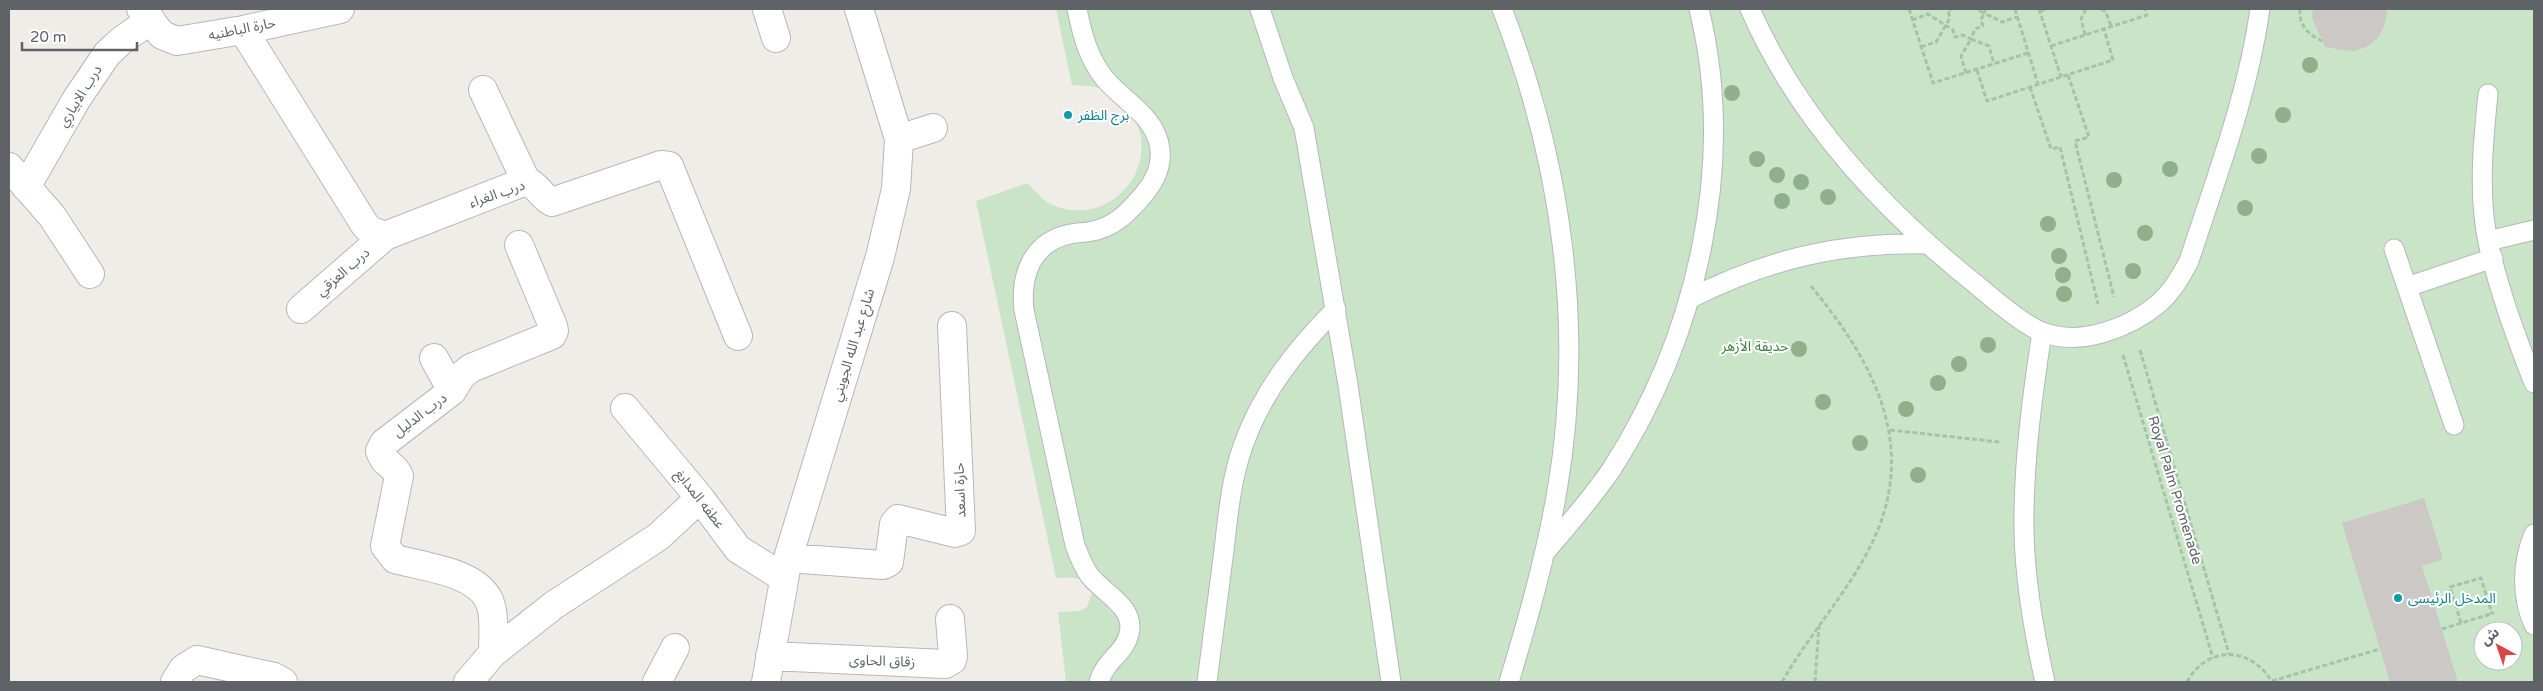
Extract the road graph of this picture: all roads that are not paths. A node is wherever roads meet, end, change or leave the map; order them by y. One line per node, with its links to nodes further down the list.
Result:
1 (340, 9): 11 (street, حارة الباطنيه)
2 (767, 9): 12 (street)
3 (859, 9): 16 (street, شارع عبد الله الجويني)
4 (1077, 9): 52 (lane)
5 (1260, 9): 29 (lane)
6 (1502, 9): 41 (lane)
7 (1699, 9): 27 (lane)
8 (1750, 9): 21 (lane)
9 (2260, 9): 31 (lane)
10 (146, 14): 11 (street, حارة الباطنيه); 17 (street, درب الابياري)
11 (243, 30): 20 (street)
12 (776, 38)
13 (483, 90): 18 (street)
14 (2488, 94): 24 (lane)
15 (933, 128): 16 (street)
16 (899, 139): 42 (street, شارع عبد الله الجويني)
17 (17, 177): 25 (street, درب الابياري)
18 (526, 181): 20 (street, درب الغراء); 32 (street, درب الغراء)
19 (2534, 230): 24 (lane)
20 (385, 236): 28 (street, درب العزقي)
21 (1928, 244): 27 (lane); 31 (lane)
22 (519, 245): 36 (street, درب الدليل)
23 (2394, 249): 26 (lane)
24 (2490, 249): 26 (lane); 33 (lane)
25 (90, 274)
26 (2407, 287): 38 (lane)
27 (1689, 299): 41 (lane)
28 (301, 308)
29 (1336, 309): 53 (lane); 54 (lane)
30 (952, 326): 42 (street, حارة اسعد)
31 (2042, 332): 56 (lane)
32 (738, 336)
33 (2529, 355): 35 (lane)
34 (434, 358): 36 (street)
35 (2534, 383)
36 (452, 391): 46 (street, درب الدليل)
37 (625, 408): 39 (street, عطفه المدابغ)
38 (2454, 425)
39 (700, 498): 42 (street, عطفه المدابغ); 46 (street)
40 (2534, 534): 44 (lane)
41 (1546, 550): 55 (lane)
42 (786, 568): 47 (street, شارع عبد الله الجويني)
43 (950, 619): 47 (street, زقاق الحاوى)
44 (2534, 625)
45 (675, 648): 51 (street)
46 (493, 653): 50 (street)
47 (768, 669)
48 (175, 682): 49 (street)
49 (282, 682)
50 (468, 682)
51 (657, 682)
52 (1099, 682)
53 (1207, 682)
54 (1391, 682)
55 (1509, 682)
56 (2045, 682)

